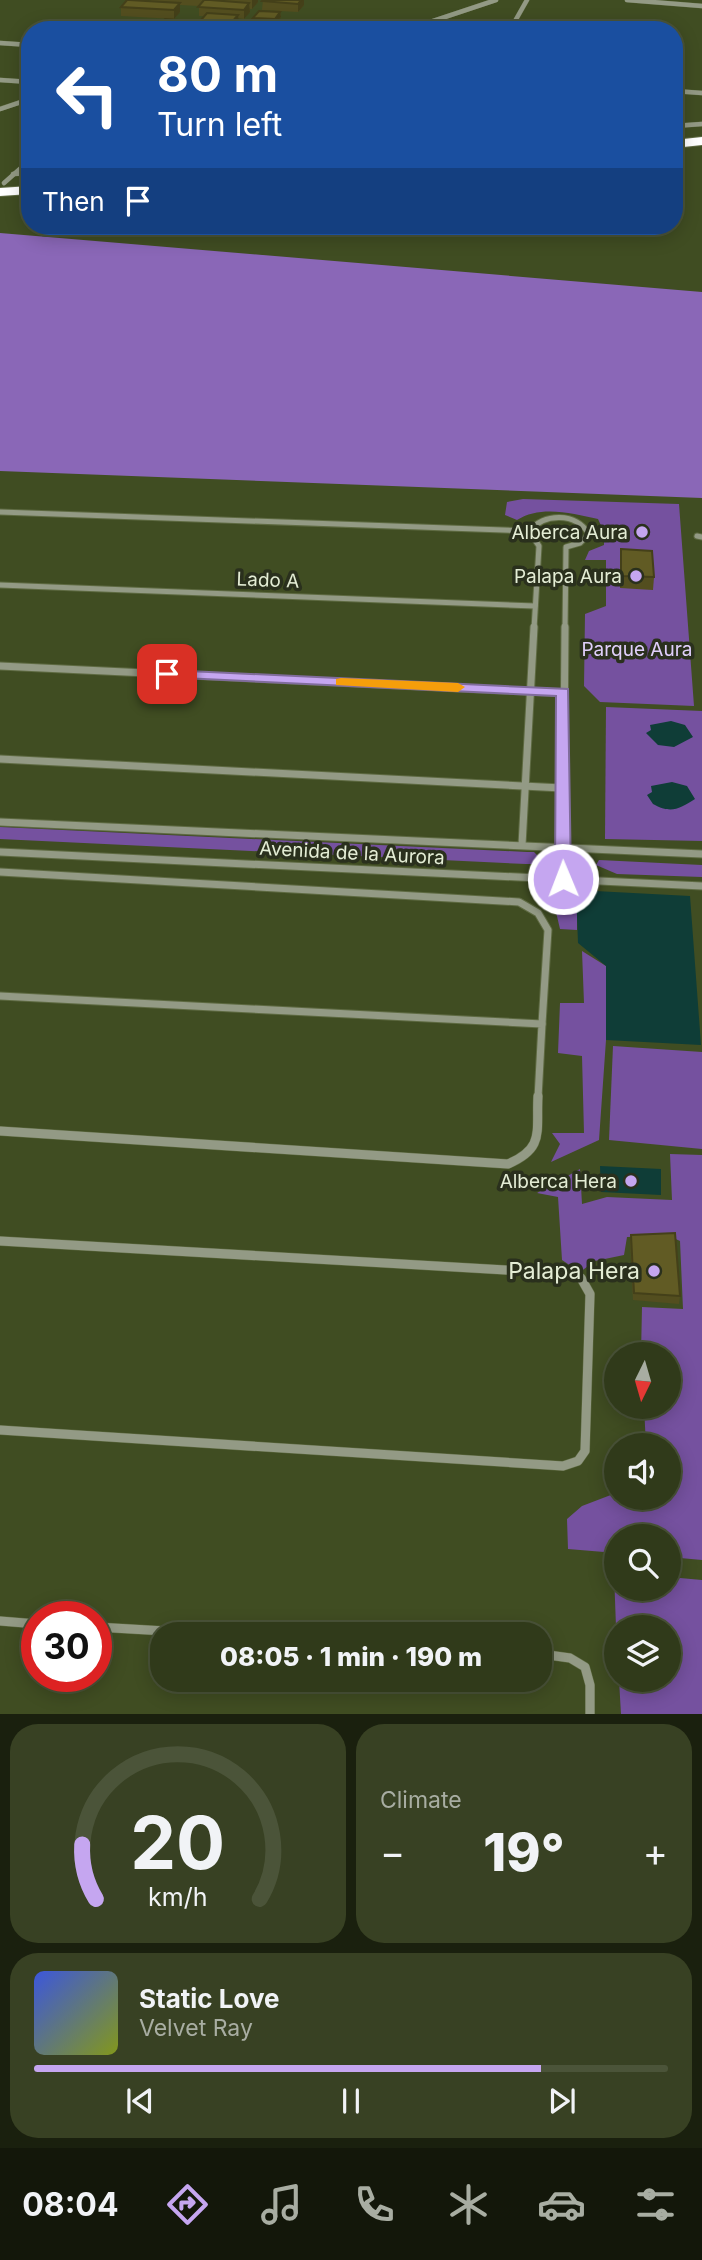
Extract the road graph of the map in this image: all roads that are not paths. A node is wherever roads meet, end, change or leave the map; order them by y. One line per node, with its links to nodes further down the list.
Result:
1 (496, 0): 5 (street)
2 (527, 0): 6 (street)
3 (626, 0): 4 (street)
4 (702, 6)
5 (433, 21)
6 (515, 21)
7 (0, 43): 8 (street)
8 (21, 44)
9 (0, 80): 10 (street)
10 (21, 81)
11 (683, 92): 12 (street)
12 (702, 93)
13 (21, 102): 14 (street)
14 (0, 109)
15 (702, 124): 16 (street)
16 (683, 125)
17 (702, 132): 18 (highway)
18 (683, 134)
19 (702, 141): 20 (highway)
20 (683, 143)
21 (21, 169): 23 (street)
22 (21, 176): 23 (street)
23 (4, 183): 24 (highway)
24 (21, 188)
25 (292, 235): 26 (lane)
26 (333, 235)
27 (0, 512): 28 (street)
28 (528, 531): 30 (street); 33 (street)
29 (0, 584): 30 (street, Lado A)
30 (535, 606): 32 (street)
31 (0, 666): 32 (street)
32 (530, 691): 33 (street); 35 (street)
33 (563, 692): 36 (street)
34 (0, 759): 35 (street)
35 (523, 786): 36 (street); 38 (street)
36 (562, 788): 39 (street)
37 (0, 822): 38 (street, Avenida de la Aurora)
38 (522, 845): 39 (street, Avenida de la Aurora)
39 (562, 849): 41 (street, Avenida de la Aurora); 43 (street)
40 (0, 852): 43 (street, Avenida de la Aurora)
41 (702, 854)
42 (0, 872): 46 (street)
43 (563, 879): 44 (street, Avenida de la Aurora)
44 (702, 886)
45 (0, 996): 46 (street)
46 (542, 1024): 47 (street)
47 (0, 1130)
48 (0, 1241): 49 (street)
49 (0, 1430)
50 (0, 1621): 51 (street)
51 (21, 1623)
52 (112, 1628): 53 (street)
53 (150, 1630)
54 (552, 1655): 55 (street)
55 (590, 1714)

